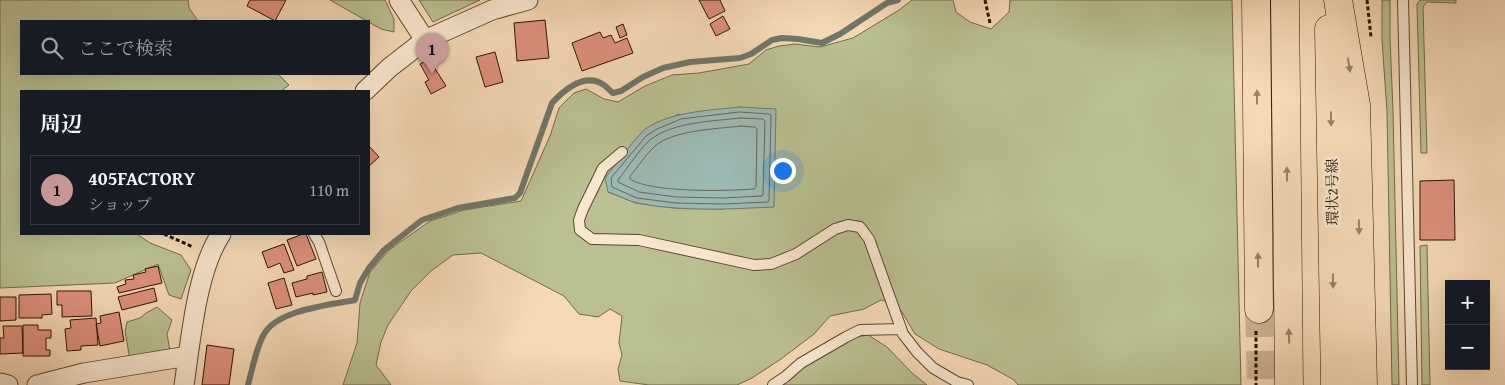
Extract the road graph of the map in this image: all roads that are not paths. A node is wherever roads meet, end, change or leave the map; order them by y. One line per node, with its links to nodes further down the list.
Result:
1 (399, 0): 8 (street)
2 (528, 0): 8 (street)
3 (1256, 0): 14 (main road, one-way to 3)
4 (1285, 0): 23 (main road, one-way to 4)
5 (1329, 0): 24 (main road, 環状2号線, one-way to 24)
6 (1338, 0): 25 (main road, one-way to 25)
7 (1403, 0): 26 (lane)
8 (425, 40): 9 (street)
9 (366, 90)
10 (622, 152): 15 (lane)
11 (221, 235): 16 (street)
12 (315, 235): 13 (lane)
13 (336, 291)
14 (1259, 309)
15 (901, 329): 21 (lane); 22 (lane)
16 (188, 356): 19 (street); 20 (street)
17 (0, 383): 18 (street)
18 (8, 385)
19 (37, 385)
20 (184, 385)
21 (773, 385)
22 (968, 385)
23 (1289, 385)
24 (1335, 385)
25 (1363, 385)
26 (1412, 385)

